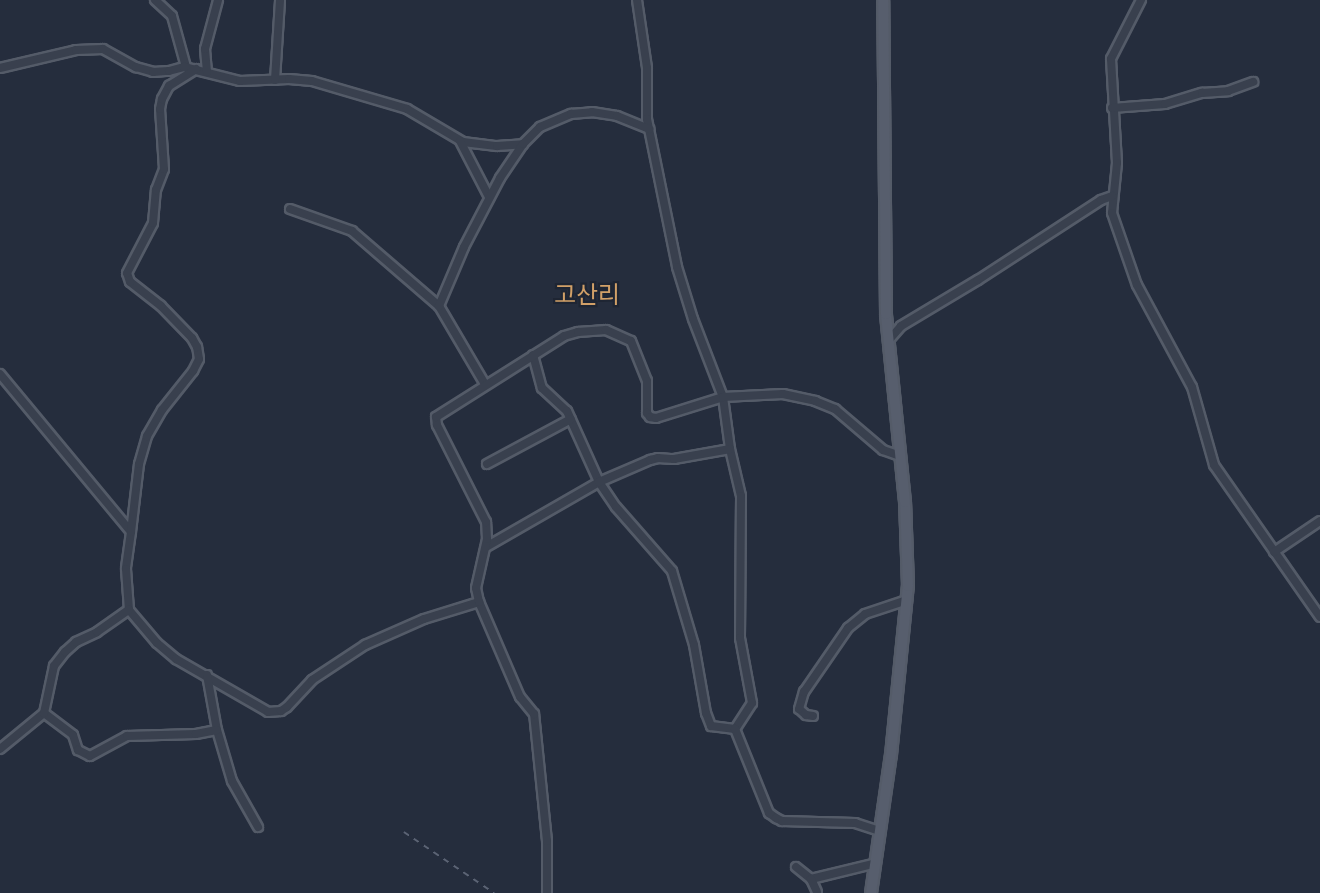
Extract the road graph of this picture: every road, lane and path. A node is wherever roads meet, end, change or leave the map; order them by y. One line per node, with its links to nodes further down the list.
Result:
1 (155, 0): 7 (street)
2 (218, 0): 10 (street)
3 (280, 0): 11 (street)
4 (637, 0): 14 (street)
5 (883, 0): 21 (main road)
6 (1141, 0): 13 (street)
7 (186, 67): 8 (street); 9 (street)
8 (0, 68)
9 (196, 69): 10 (street); 32 (street)
10 (207, 72): 11 (street)
11 (275, 80): 15 (street)
12 (1253, 82): 13 (street)
13 (1112, 108): 17 (street)
14 (648, 129): 16 (street); 25 (street)
15 (460, 141): 16 (street); 18 (street)
16 (523, 144): 18 (street)
17 (1112, 196): 21 (street); 34 (street)
18 (489, 197): 20 (street)
19 (290, 210): 20 (street)
20 (439, 306): 24 (street)
21 (889, 340): 28 (main road)
22 (533, 355): 24 (street); 25 (street); 26 (street)
23 (0, 374): 32 (street)
24 (485, 384): 33 (street)
25 (723, 397): 27 (street); 28 (street)
26 (571, 419): 29 (street); 30 (street)
27 (730, 449): 30 (street); 42 (street)
28 (900, 456): 35 (main road)
29 (487, 464)
30 (599, 482): 33 (street); 42 (street)
31 (1320, 521): 34 (street)
32 (131, 532): 37 (street)
33 (486, 547): 36 (street)
34 (1274, 552): 38 (street)
35 (907, 600): 41 (street); 46 (main road)
36 (479, 602): 39 (street); 51 (street)
37 (129, 610): 39 (street); 40 (street)
38 (1320, 617)
39 (207, 675): 43 (street)
40 (44, 713): 43 (street); 44 (street)
41 (813, 716)
42 (735, 729): 46 (street)
43 (217, 730): 45 (street)
44 (0, 749)
45 (258, 827)
46 (879, 831): 47 (main road)
47 (873, 864): 49 (street); 52 (main road)
48 (796, 867): 49 (street)
49 (811, 879): 50 (street)
50 (817, 892)
51 (547, 893)
52 (871, 893)

